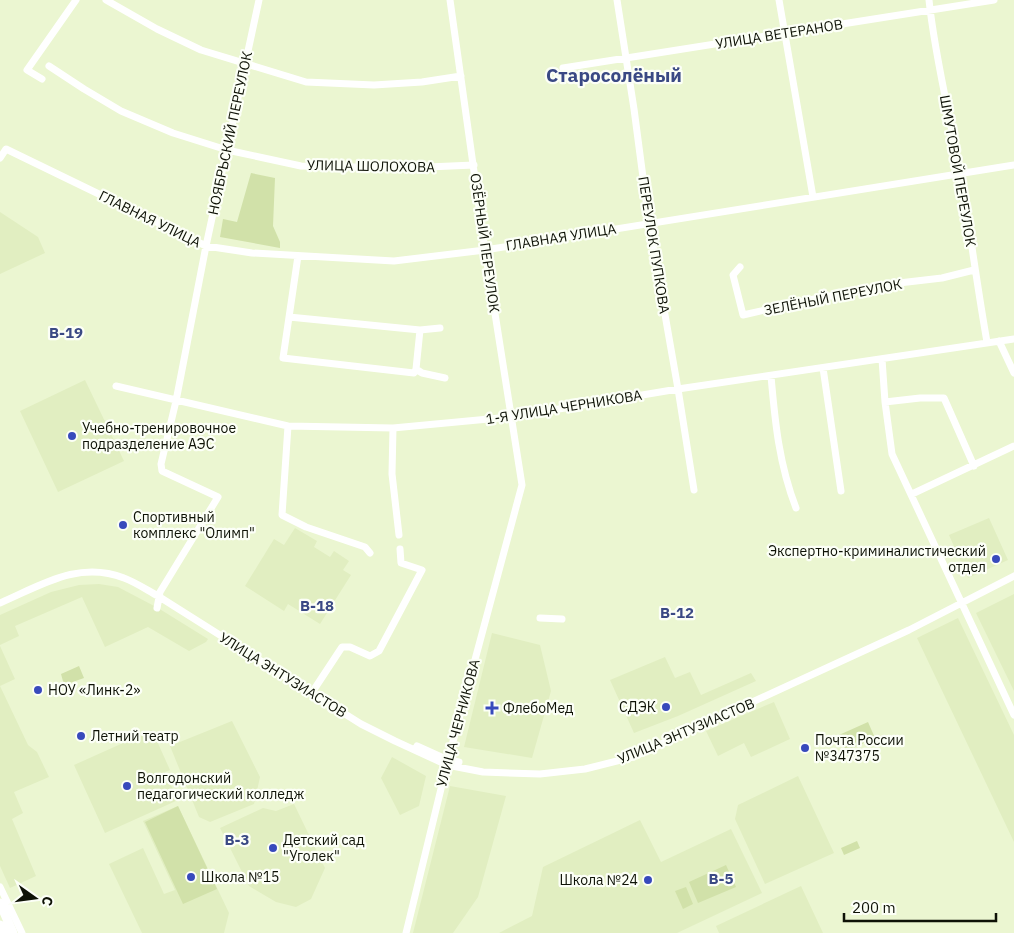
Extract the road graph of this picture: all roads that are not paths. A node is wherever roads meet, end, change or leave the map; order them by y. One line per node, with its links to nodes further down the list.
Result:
1 (76, 0): 16 (street)
2 (106, 0): 12 (street)
3 (259, 0): 12 (street, НОЯБРЬСКИЙ ПЕРЕУЛОК)
4 (450, 0): 15 (street, ОЗЁРНЫЙ ПЕРЕУЛОК)
5 (617, 0): 11 (street, ПЕРЕУЛОК ПУПКОВА)
6 (779, 0): 10 (street)
7 (929, 0): 9 (street, ШМУТОВОЙ ПЕРЕУЛОК)
8 (994, 0): 9 (street, УЛИЦА ВЕТЕРАНОВ)
9 (930, 11): 10 (street, УЛИЦА ВЕТЕРАНОВ); 21 (street, ШМУТОВОЙ ПЕРЕУЛОК)
10 (784, 33): 11 (street, УЛИЦА ВЕТЕРАНОВ); 22 (street)
11 (625, 58): 14 (street, УЛИЦА ВЕТЕРАНОВ); 23 (street, ПЕРЕУЛОК ПУПКОВА)
12 (245, 64): 15 (street); 17 (street, НОЯБРЬСКИЙ ПЕРЕУЛОК)
13 (49, 66): 17 (street, УЛИЦА ШОЛОХОВА)
14 (563, 68)
15 (461, 76): 19 (street, ОЗЁРНЫЙ ПЕРЕУЛОК)
16 (42, 79)
17 (227, 150): 19 (street, УЛИЦА ШОЛОХОВА); 24 (street, НОЯБРЬСКИЙ ПЕРЕУЛОК)
18 (0, 157): 24 (street, ГЛАВНАЯ УЛИЦА)
19 (474, 165): 25 (street, ОЗЁРНЫЙ ПЕРЕУЛОК)
20 (1014, 165): 21 (street, ГЛАВНАЯ УЛИЦА)
21 (960, 173): 22 (street, ГЛАВНАЯ УЛИЦА); 28 (street, ШМУТОВОЙ ПЕРЕУЛОК)
22 (812, 197): 23 (street, ГЛАВНАЯ УЛИЦА)
23 (649, 223): 25 (street, ГЛАВНАЯ УЛИЦА); 42 (street, ПЕРЕУЛОК ПУПКОВА)
24 (206, 246): 26 (street, ГЛАВНАЯ УЛИЦА); 43 (street, НОЯБРЬСКИЙ ПЕРЕУЛОК)
25 (485, 250): 26 (street, ГЛАВНАЯ УЛИЦА); 45 (street, ОЗЁРНЫЙ ПЕРЕУЛОК)
26 (298, 256): 29 (street)
27 (740, 267): 28 (street, ЗЕЛЁНЫЙ ПЕРЕУЛОК)
28 (974, 270): 34 (street, ШМУТОВОЙ ПЕРЕУЛОК)
29 (289, 316): 31 (street); 37 (street)
30 (440, 328): 31 (street)
31 (420, 330): 37 (street)
32 (1014, 339): 33 (street, 1-Я УЛИЦА ЧЕРНИКОВА)
33 (999, 341): 34 (street, 1-Я УЛИЦА ЧЕРНИКОВА); 38 (street)
34 (987, 342): 35 (street, 1-Я УЛИЦА ЧЕРНИКОВА)
35 (882, 360): 36 (street, 1-Я УЛИЦА ЧЕРНИКОВА); 44 (street)
36 (824, 368): 39 (street, 1-Я УЛИЦА ЧЕРНИКОВА); 52 (street)
37 (415, 371): 40 (street)
38 (1014, 373)
39 (771, 376): 42 (street, 1-Я УЛИЦА ЧЕРНИКОВА); 54 (street)
40 (446, 378)
41 (116, 386): 43 (street, 1-Я УЛИЦА ЧЕРНИКОВА)
42 (678, 389): 45 (street, 1-Я УЛИЦА ЧЕРНИКОВА); 51 (street, ПЕРЕУЛОК ПУПКОВА)
43 (176, 401): 46 (street, 1-Я УЛИЦА ЧЕРНИКОВА); 59 (street, НОЯБРЬСКИЙ ПЕРЕУЛОК)
44 (885, 402): 49 (street); 53 (street)
45 (511, 417): 47 (street, 1-Я УЛИЦА ЧЕРНИКОВА); 50 (street, ОЗЁРНЫЙ ПЕРЕУЛОК)
46 (288, 426): 47 (street, 1-Я УЛИЦА ЧЕРНИКОВА); 57 (street)
47 (393, 428): 55 (street)
48 (1014, 446): 49 (street)
49 (974, 466): 53 (street)
50 (522, 486): 69 (street, УЛИЦА ЧЕРНИКОВА)
51 (694, 490)
52 (841, 491)
53 (912, 494): 61 (street)
54 (796, 508)
55 (398, 535)
56 (400, 549): 66 (street)
57 (370, 553)
58 (1014, 576): 61 (street, УЛИЦА ЭНТУЗИАСТОВ)
59 (159, 594): 60 (street); 62 (street, УЛИЦА ЭНТУЗИАСТОВ); 63 (street); 66 (street); 69 (street, УЛИЦА ЭНТУЗИАСТОВ)
60 (0, 598)
61 (960, 602): 67 (street); 68 (street); 69 (street, УЛИЦА ЭНТУЗИАСТОВ)
62 (0, 603)
63 (157, 608)
64 (540, 618): 65 (street)
65 (562, 619)
66 (315, 688): 69 (street)
67 (1014, 715)
68 (1014, 719)
69 (449, 763): 76 (street, УЛИЦА ЧЕРНИКОВА)
70 (0, 887): 75 (street)
71 (0, 904): 74 (main road)
72 (0, 925): 73 (main road)
73 (4, 933)
74 (13, 933)
75 (22, 933)
76 (407, 933)

